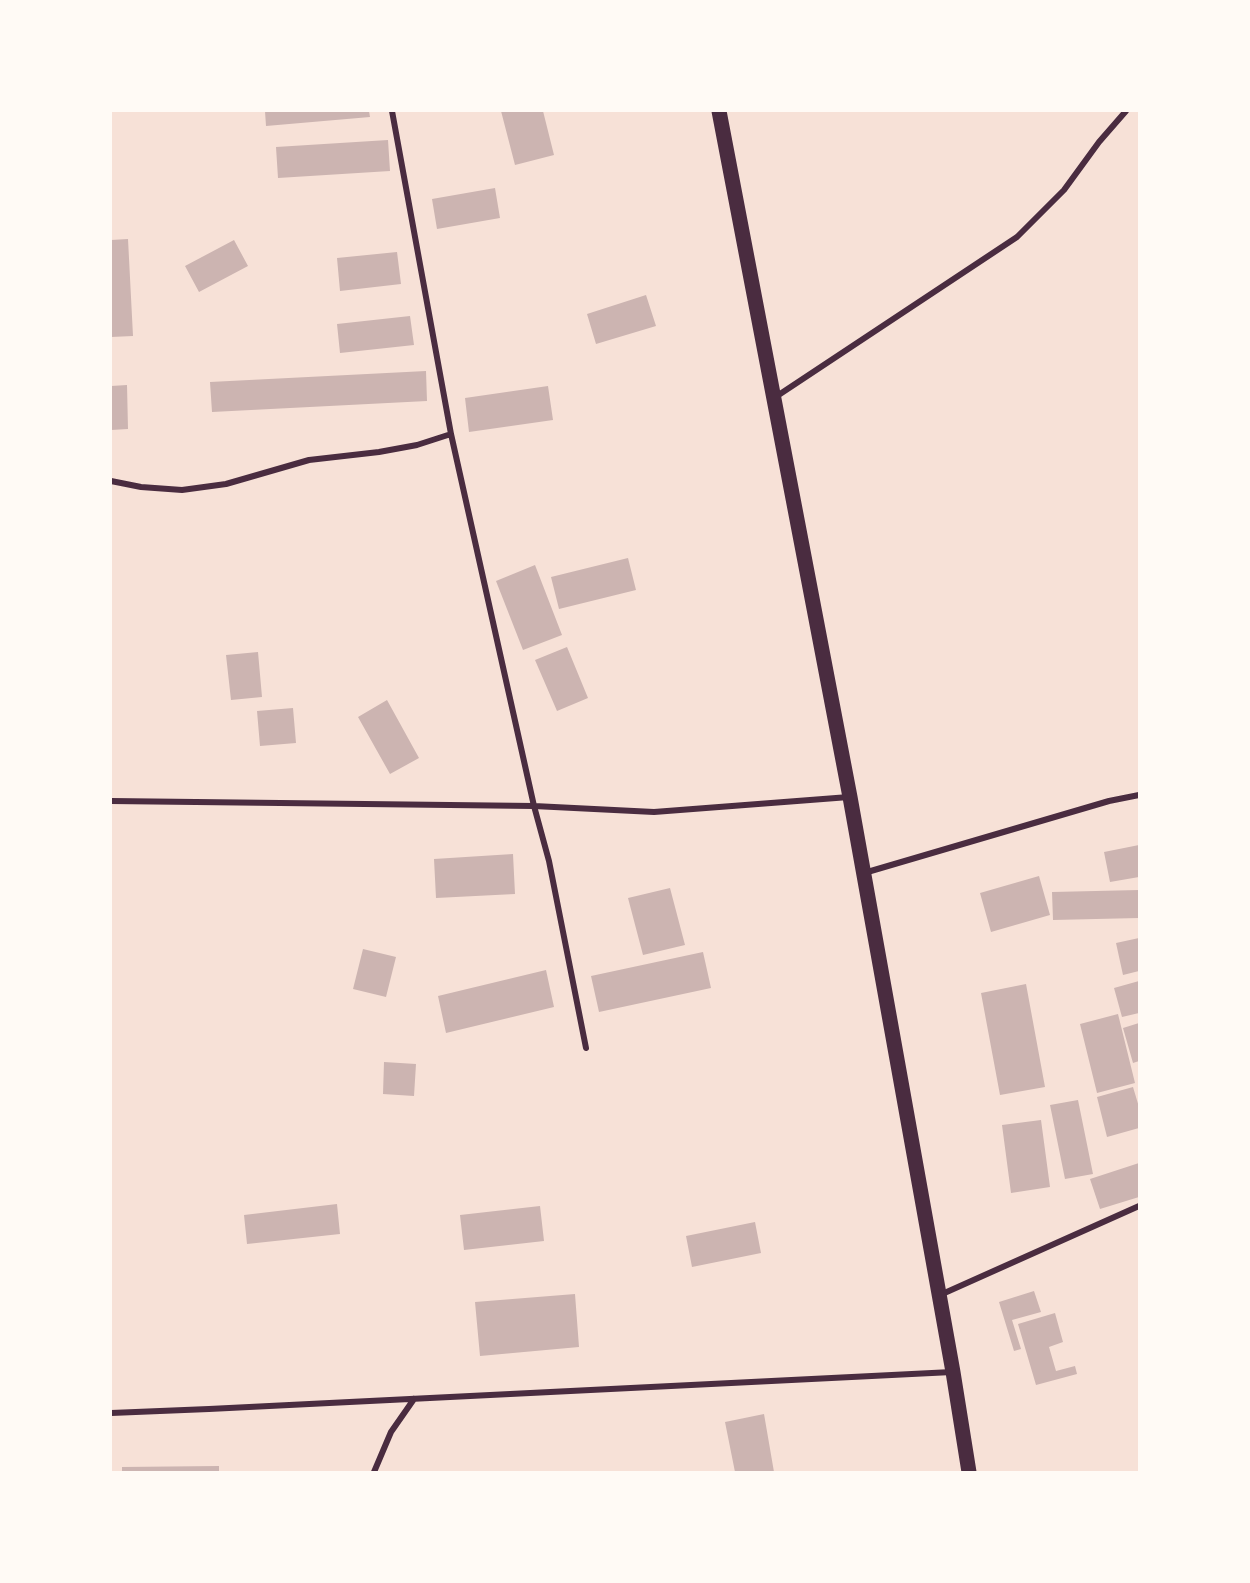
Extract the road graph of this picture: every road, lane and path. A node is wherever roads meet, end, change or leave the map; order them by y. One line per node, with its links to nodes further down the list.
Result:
1 (392, 111): 5 (street)
2 (719, 111): 4 (main road)
3 (1126, 111): 4 (street)
4 (774, 398): 8 (main road)
5 (451, 434): 6 (street); 10 (street)
6 (111, 481)
7 (1139, 795): 11 (street)
8 (850, 797): 10 (street); 11 (main road)
9 (111, 801): 10 (street)
10 (534, 806): 12 (street)
11 (863, 873): 14 (main road)
12 (586, 1048)
13 (1139, 1206): 14 (street)
14 (939, 1296): 15 (main road)
15 (953, 1372): 16 (street); 19 (main road)
16 (414, 1399): 17 (street); 18 (street)
17 (111, 1413)
18 (374, 1472)
19 (969, 1472)

